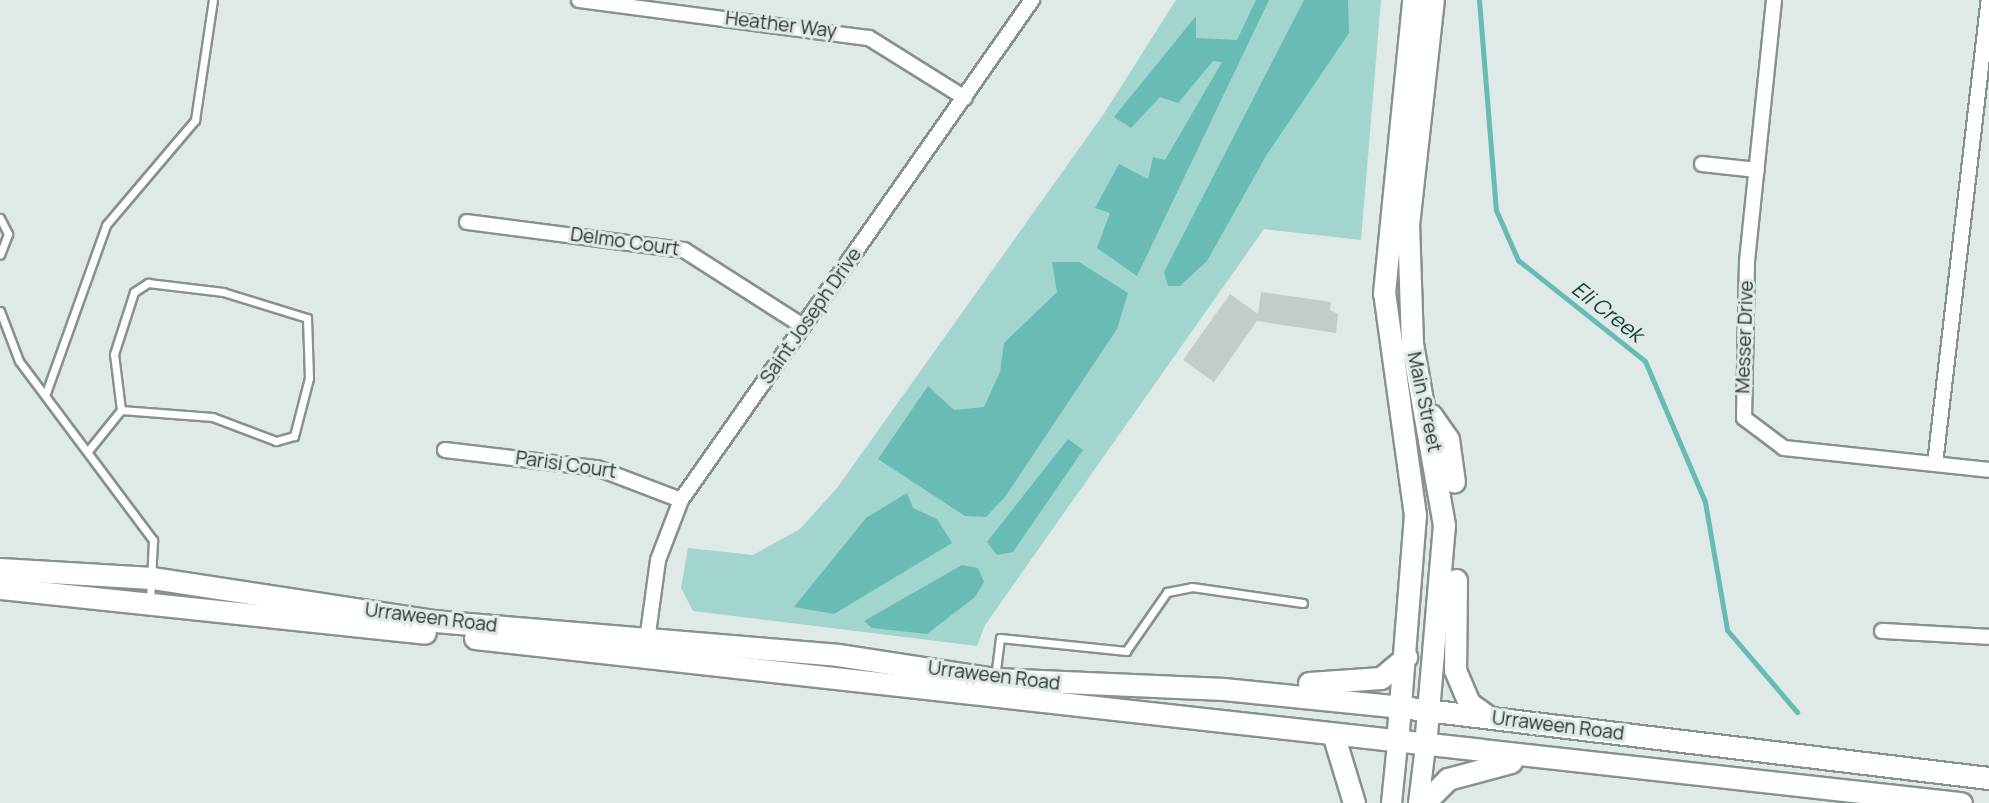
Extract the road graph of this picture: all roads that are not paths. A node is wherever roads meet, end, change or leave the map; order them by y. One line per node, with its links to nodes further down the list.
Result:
1 (213, 0): 16 (lane)
2 (579, 0): 8 (street, Heather Way)
3 (1032, 0): 8 (street, Saint Joseph Drive)
4 (1413, 0): 32 (main road, Main Street)
5 (1433, 0): 17 (main road, Main Street)
6 (1774, 0): 10 (street, Messer Drive)
7 (1989, 0): 21 (street)
8 (965, 98): 15 (street, Saint Joseph Drive)
9 (1702, 164): 10 (street)
10 (1757, 170): 21 (street, Messer Drive)
11 (0, 218): 13 (lane)
12 (467, 222): 15 (street, Delmo Court)
13 (0, 255)
14 (0, 311): 16 (lane)
15 (803, 326): 23 (street, Saint Joseph Drive)
16 (46, 393): 20 (lane)
17 (1424, 404): 36 (main road, Main Street); 37 (main road)
18 (121, 410): 18 (lane); 20 (lane)
19 (445, 450): 23 (street, Parisi Court)
20 (88, 451): 25 (lane)
21 (1935, 464): 22 (street, Messer Drive)
22 (1989, 470)
23 (681, 500): 31 (street, Saint Joseph Drive)
24 (0, 569): 25 (main road, Urraween Road)
25 (152, 578): 27 (lane); 31 (main road, Urraween Road)
26 (0, 588): 27 (main road, Urraween Road)
27 (150, 602): 31 (main road, Urraween Road)
28 (1303, 603): 33 (lane)
29 (1882, 631): 30 (street)
30 (1989, 637)
31 (646, 646): 33 (main road, Urraween Road); 38 (main road, Urraween Road)
32 (1406, 657): 34 (main road); 35 (main road, Main Street)
33 (995, 679): 34 (main road, Urraween Road)
34 (1169, 685): 35 (main road, Urraween Road)
35 (1401, 706): 36 (main road, Urraween Road); 39 (main road, Main Street)
36 (1429, 711): 37 (main road, Urraween Road); 40 (main road, Main Street)
37 (1491, 718): 42 (main road, Urraween Road)
38 (1334, 737): 39 (main road, Urraween Road); 43 (main road)
39 (1397, 743): 40 (main road, Urraween Road); 44 (street, Main Street)
40 (1425, 746): 41 (main road, Urraween Road); 45 (street, Main Street)
41 (1534, 758): 46 (main road); 47 (main road, Urraween Road)
42 (1989, 778)
43 (1354, 803)
44 (1391, 803)
45 (1418, 803)
46 (1424, 803)
47 (1961, 803)

